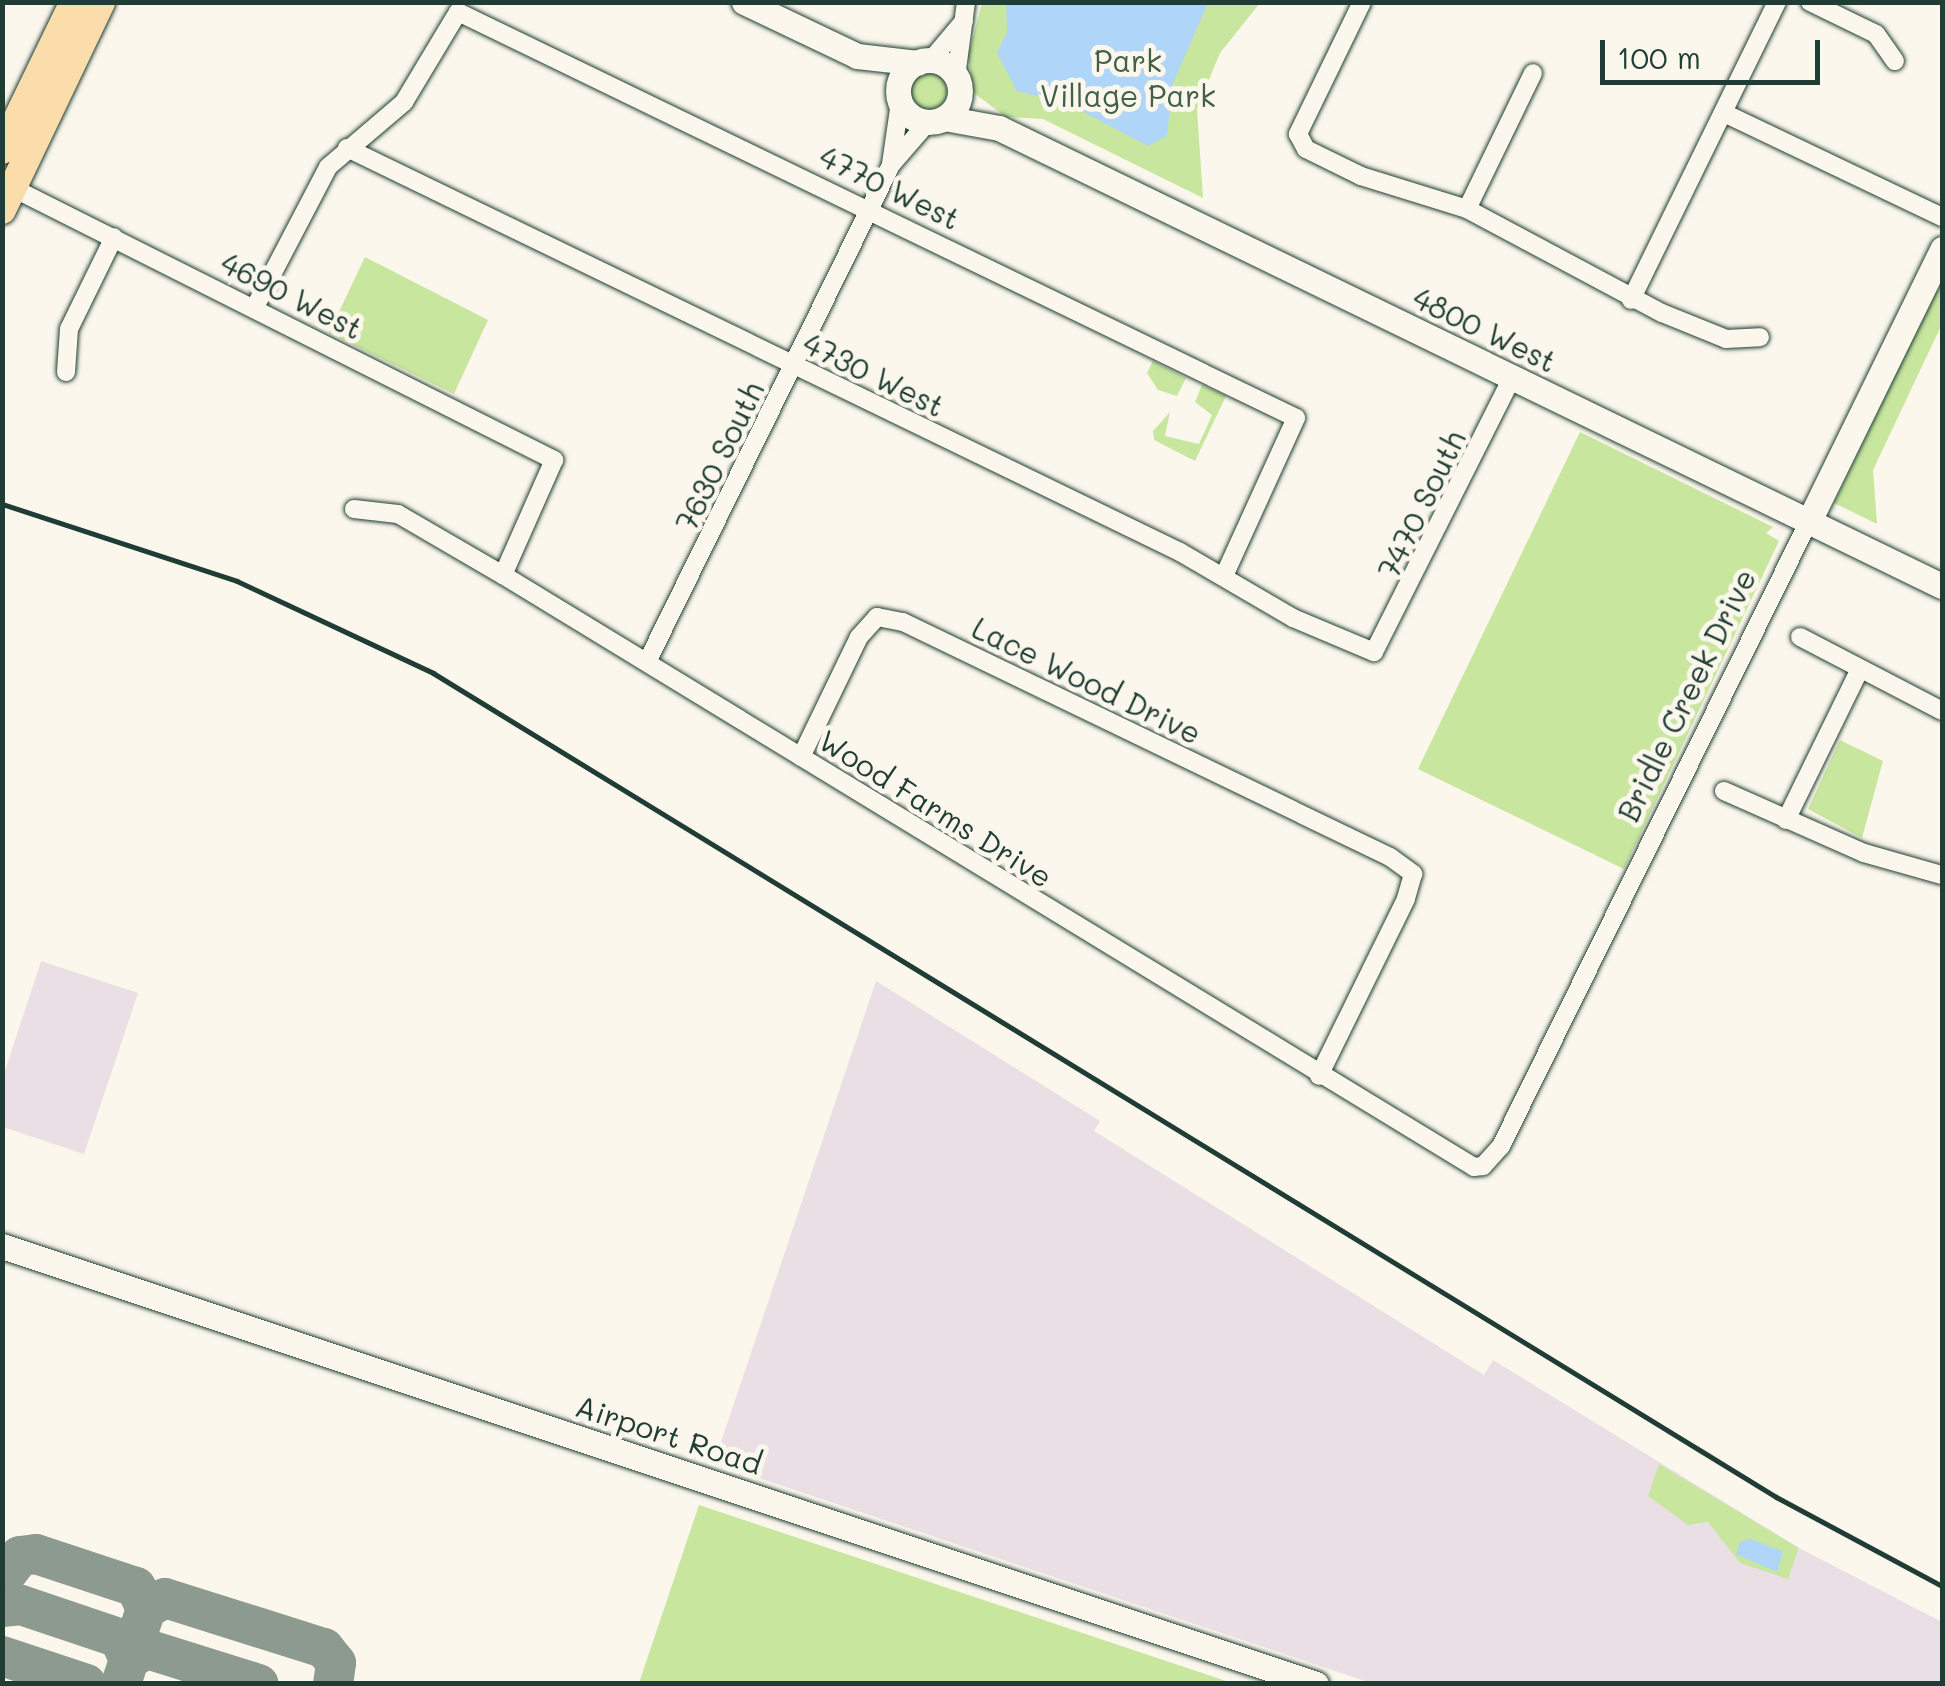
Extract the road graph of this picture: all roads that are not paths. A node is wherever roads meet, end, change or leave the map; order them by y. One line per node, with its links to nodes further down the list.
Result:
1 (74, 2): 18 (main road)
2 (101, 2): 20 (main road)
3 (744, 2): 8 (street, 4800 West)
4 (1362, 2): 22 (street)
5 (1777, 2): 14 (street)
6 (1810, 2): 9 (street)
7 (965, 12): 10 (street); 12 (street)
8 (857, 56): 10 (street, 4800 West); 13 (street, 4800 West)
9 (1894, 61)
10 (924, 62): 12 (street, 4800 West); 13 (street)
11 (1533, 73): 22 (street)
12 (958, 82): 15 (street); 16 (street, 4800 West)
13 (899, 98): 15 (street, 4800 West); 19 (street, 7630 South)
14 (1724, 113): 23 (street); 26 (street)
15 (936, 120): 16 (street, 4800 West); 19 (street, 7630 South)
16 (999, 128): 31 (street, 4800 West)
17 (346, 148): 21 (street, 4770 West); 27 (street); 29 (street, 4730 West)
18 (2, 150)
19 (891, 164): 21 (street, 7630 South)
20 (6, 194): 24 (street, 4690 West)
21 (870, 208): 29 (street, 7630 South); 35 (street, 4770 West)
22 (1467, 209): 26 (street)
23 (1942, 217)
24 (114, 237): 27 (street, 4690 West); 30 (street)
25 (1942, 249): 33 (street, Bridle Creek Drive)
26 (1631, 300): 28 (street)
27 (256, 306): 34 (street, 4690 West)
28 (1760, 337)
29 (794, 366): 35 (street, 4730 West); 39 (street, 7630 South)
30 (66, 372)
31 (1512, 378): 33 (street, 4800 West); 38 (street, 7470 South)
32 (354, 509): 34 (street, Wood Farms Drive)
33 (1809, 521): 36 (street, 4800 West); 47 (street, Bridle Creek Drive)
34 (503, 575): 39 (street, Wood Farms Drive)
35 (1224, 576): 38 (street, 4730 West)
36 (1942, 586)
37 (1800, 638): 40 (street)
38 (1374, 652)
39 (647, 662): 42 (street, Wood Farms Drive)
40 (1860, 669): 41 (street); 44 (street)
41 (1942, 712)
42 (801, 757): 46 (street, Wood Farms Drive); 46 (street, Lace Wood Drive)
43 (1724, 791): 44 (street)
44 (1786, 820): 45 (street)
45 (1942, 875)
46 (1318, 1076): 47 (street, Wood Farms Drive)
47 (1483, 1166)
48 (2, 1246): 49 (street, Airport Road)
49 (1316, 1684)

